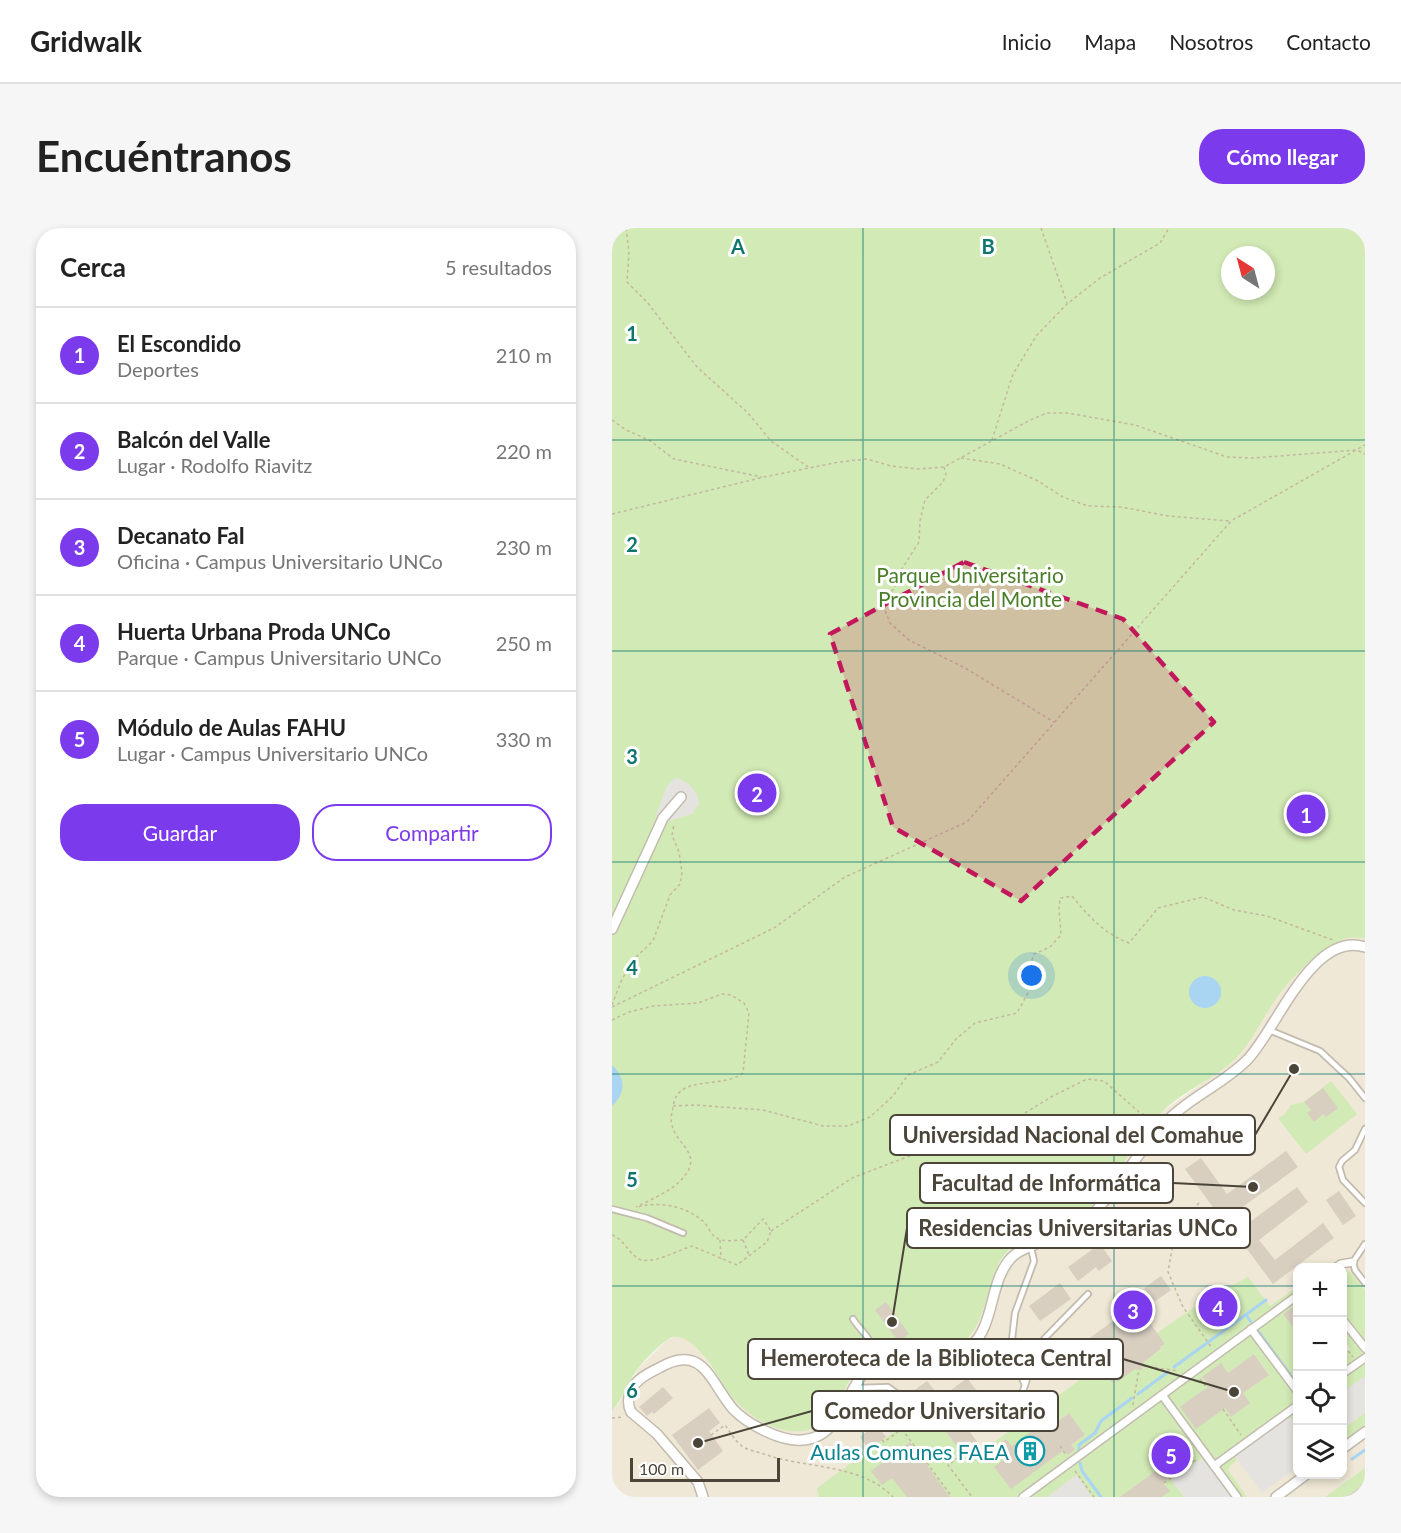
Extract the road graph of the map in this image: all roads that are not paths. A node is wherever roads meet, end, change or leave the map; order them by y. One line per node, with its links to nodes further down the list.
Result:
1 (681, 797): 2 (street)
2 (612, 929)
3 (1365, 947): 4 (street)
4 (1269, 1030): 5 (lane); 11 (street)
5 (1365, 1098)
6 (1365, 1129): 7 (lane)
7 (1365, 1203)
8 (612, 1209): 9 (lane)
9 (683, 1233)
10 (1365, 1244): 12 (lane)
11 (1031, 1246): 22 (street); 24 (lane)
12 (1353, 1262): 13 (street); 14 (lane)
13 (1344, 1263)
14 (1365, 1284)
15 (1088, 1294): 24 (lane)
16 (1293, 1299): 19 (street)
17 (853, 1319): 22 (lane)
18 (1347, 1325): 20 (street)
19 (1251, 1329): 25 (street); 27 (street)
20 (1365, 1348)
21 (1365, 1358): 23 (street)
22 (872, 1366): 26 (street)
23 (1346, 1371)
24 (1025, 1385): 29 (lane)
25 (1293, 1385)
26 (855, 1388): 30 (lane); 35 (street)
27 (1162, 1395): 33 (street); 36 (street)
28 (1293, 1409): 33 (street)
29 (981, 1425)
30 (884, 1427)
31 (1365, 1432): 32 (street)
32 (1347, 1445)
33 (1214, 1466): 37 (street)
34 (1300, 1479): 38 (street)
35 (703, 1497)
36 (1023, 1497)
37 (1237, 1497)
38 (1276, 1497)

